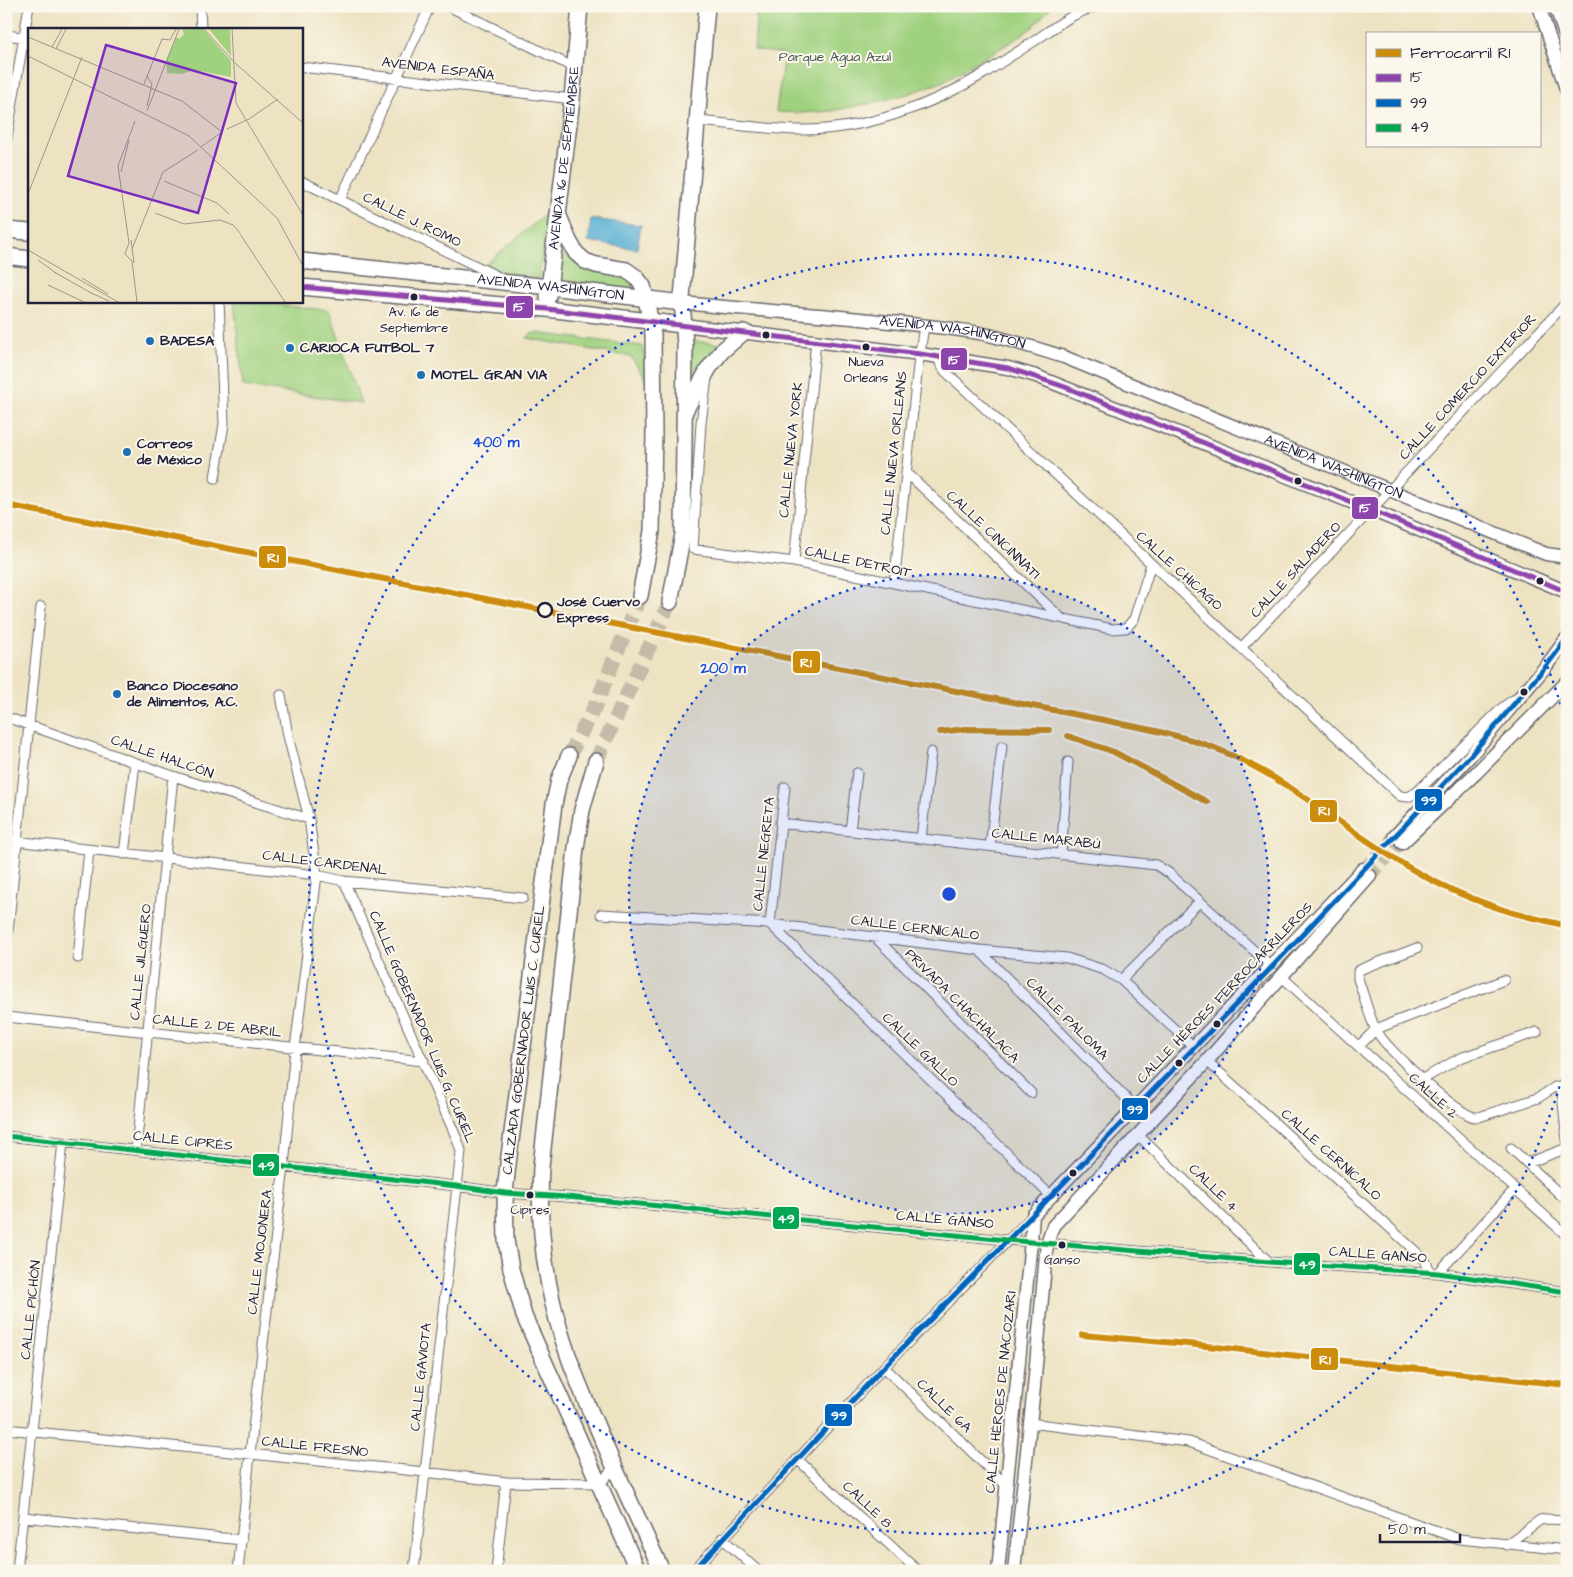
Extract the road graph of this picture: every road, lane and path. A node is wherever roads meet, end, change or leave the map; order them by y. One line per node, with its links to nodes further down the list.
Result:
1 (29, 6): 13 (street)
2 (200, 6): 10 (street)
3 (430, 6): 16 (street)
4 (448, 6): 15 (street)
5 (580, 6): 15 (main road, AVENIDA 16 DE SEPTIEMBRE)
6 (707, 6): 19 (main road)
7 (1099, 6): 19 (street)
8 (1539, 6): 17 (main road)
9 (1557, 6): 12 (main road)
10 (201, 28)
11 (6, 35): 13 (street)
12 (1567, 36)
13 (26, 37): 20 (street)
14 (302, 67): 16 (street, AVENIDA ESPAÑA)
15 (575, 68): 18 (main road, AVENIDA 16 DE SEPTIEMBRE)
16 (397, 78): 18 (street, AVENIDA ESPAÑA); 22 (street)
17 (1567, 92)
18 (572, 99): 23 (main road, AVENIDA 16 DE SEPTIEMBRE)
19 (697, 121): 35 (main road)
20 (6, 143)
21 (302, 181): 22 (street, CALLE J. ROMO)
22 (340, 200): 29 (street, CALLE J. ROMO)
23 (558, 216): 31 (main road, AVENIDA 16 DE SEPTIEMBRE); 32 (main road)
24 (6, 230): 25 (main road)
25 (28, 232)
26 (6, 256): 27 (main road)
27 (28, 259)
28 (302, 261): 29 (main road, AVENIDA WASHINGTON)
29 (511, 283): 31 (main road, AVENIDA WASHINGTON)
30 (302, 286): 36 (main road, AVENIDA WASHINGTON)
31 (550, 287): 32 (main road, AVENIDA WASHINGTON); 36 (main road, AVENIDA 16 DE SEPTIEMBRE)
32 (646, 299): 35 (main road, AVENIDA WASHINGTON); 37 (main road)
33 (219, 302): 47 (street)
34 (1567, 302): 48 (street, CALLE COMERCIO EXTERIOR)
35 (682, 303): 38 (main road); 39 (main road, AVENIDA WASHINGTON)
36 (547, 309): 37 (main road, AVENIDA WASHINGTON)
37 (651, 322): 38 (main road, AVENIDA WASHINGTON); 55 (main road)
38 (683, 325): 40 (main road, AVENIDA WASHINGTON); 45 (main road)
39 (924, 326): 42 (street, CALLE NUEVA ORLEANS); 48 (main road, AVENIDA WASHINGTON)
40 (744, 332): 41 (main road, AVENIDA WASHINGTON); 44 (main road)
41 (816, 341): 42 (main road, AVENIDA WASHINGTON); 51 (street, CALLE NUEVA YORK)
42 (920, 354): 43 (main road, AVENIDA WASHINGTON); 46 (street, CALLE NUEVA ORLEANS)
43 (939, 357): 49 (main road, AVENIDA WASHINGTON); 52 (street, CALLE CHICAGO)
44 (709, 368): 45 (main road); 51 (street, CALLE DETROIT)
45 (685, 410): 56 (main road)
46 (906, 472): 53 (street, CALLE NUEVA ORLEANS); 58 (street, CALLE CINCINNATI)
47 (215, 478)
48 (1390, 490): 49 (street, CALLE SALADERO); 50 (main road, AVENIDA WASHINGTON)
49 (1371, 510): 54 (main road, AVENIDA WASHINGTON); 60 (street, CALLE SALADERO)
50 (1567, 557)
51 (794, 562): 53 (street, CALLE DETROIT)
52 (1151, 564): 58 (street, CALLE DETROIT); 60 (street, CALLE CHICAGO)
53 (894, 583): 58 (street, CALLE DETROIT)
54 (1567, 592)
55 (640, 596)
56 (670, 602)
57 (41, 608): 65 (street)
58 (1062, 619)
59 (1567, 638): 62 (main road)
60 (1242, 647): 62 (street, CALLE CHICAGO)
61 (1567, 682): 62 (main road)
62 (1525, 692)
63 (281, 695): 75 (street)
64 (6, 717): 65 (street, CALLE HALCÓN)
65 (30, 726): 71 (street, CALLE HALCÓN); 80 (street)
66 (1002, 746): 81 (street)
67 (931, 752): 78 (street)
68 (569, 756): 124 (main road, CALZADA GOBERNADOR LUIS C. CURIEL)
69 (596, 761): 125 (main road)
70 (1068, 762): 84 (street)
71 (135, 763): 73 (street, CALLE HALCÓN); 83 (street)
72 (857, 773): 77 (street)
73 (173, 776): 75 (street, CALLE HALCÓN); 85 (street, CALLE JILGUERO)
74 (784, 786): 76 (street, CALLE NEGRETA)
75 (309, 819): 86 (street, CALLE MOJONERA)
76 (780, 823): 77 (street, CALLE MARABÚ); 91 (street, CALLE NEGRETA)
77 (850, 831): 78 (street, CALLE MARABÚ)
78 (921, 839): 81 (street, CALLE MARABÚ)
79 (6, 840): 80 (street, CALLE CARDENAL)
80 (18, 842): 82 (street, CALLE CARDENAL); 94 (street)
81 (990, 846): 84 (street, CALLE MARABÚ)
82 (89, 850): 83 (street, CALLE CARDENAL); 96 (street)
83 (124, 854): 85 (street, CALLE CARDENAL)
84 (1061, 855): 89 (street, CALLE MARABÚ)
85 (166, 858): 86 (street, CALLE CARDENAL); 103 (street, CALLE JILGUERO)
86 (317, 875): 87 (street, CALLE CARDENAL); 107 (street, CALLE MOJONERA)
87 (344, 881): 88 (street, CALLE CARDENAL); 108 (street, CALLE GOBERNADOR LUIS G. CURIEL)
88 (523, 898)
89 (1200, 901): 97 (street, CALLE MARABÚ); 99 (street)
90 (601, 914): 91 (street, CALLE CERNÍCALO)
91 (770, 924): 92 (street, CALLE CERNÍCALO); 126 (street, CALLE GALLO)
92 (875, 937): 95 (street, CALLE CERNÍCALO); 111 (street, PRIVADA CHACHALACA)
93 (1417, 948): 102 (street)
94 (6, 950)
95 (979, 950): 99 (street, CALLE CERNÍCALO); 112 (street, CALLE PALOMA)
96 (78, 958)
97 (1272, 967): 98 (main road, CALLE HÉROES FERROCARRILEROS); 106 (main road, CALLE HÉROES FERROCARRILEROS)
98 (1282, 976): 105 (street, CALLE 2); 109 (main road, CALLE HÉROES FERROCARRILEROS)
99 (1121, 980): 106 (street, CALLE CERNÍCALO)
100 (1504, 980): 102 (street)
101 (6, 1017): 103 (street, CALLE 2 DE ABRIL)
102 (1376, 1029): 105 (street); 110 (street)
103 (148, 1032): 107 (street, CALLE 2 DE ABRIL); 119 (street, CALLE JILGUERO)
104 (1537, 1032): 110 (street)
105 (1359, 1046): 123 (street, CALLE 2)
106 (1194, 1047): 112 (main road, CALLE HÉROES FERROCARRILEROS)
107 (295, 1048): 108 (street, CALLE 2 DE ABRIL); 121 (street, CALLE MOJONERA)
108 (424, 1061): 122 (street, CALLE GOBERNADOR LUIS G. CURIEL)
109 (1207, 1061): 113 (main road, CALLE HÉROES FERROCARRILEROS); 134 (street, CALLE CERNÍCALO)
110 (1423, 1079): 115 (street)
111 (1031, 1093)
112 (1136, 1108): 126 (main road, CALLE HÉROES FERROCARRILEROS)
113 (1137, 1134): 132 (main road, CALLE HÉROES FERROCARRILEROS); 133 (street, CALLE 4)
114 (6, 1136): 116 (street, CALLE CIPRÉS)
115 (1567, 1140)
116 (63, 1142): 119 (street, CALLE CIPRÉS); 139 (street, CALLE PICHÓN)
117 (1511, 1148): 120 (street)
118 (1567, 1148): 120 (street)
119 (136, 1150): 121 (street, CALLE CIPRÉS)
120 (1528, 1163): 127 (street)
121 (284, 1166): 122 (street, CALLE CIPRÉS); 140 (street, CALLE MOJONERA)
122 (456, 1186): 124 (street, CALLE CIPRÉS); 143 (street, CALLE GAVIOTA)
123 (1515, 1189): 129 (street, CALLE 2); 134 (street, CALLE GANSO)
124 (505, 1193): 125 (street, CALLE GANSO); 145 (main road, CALZADA GOBERNADOR LUIS C. CURIEL)
125 (540, 1196): 130 (street, CALLE GANSO); 142 (main road)
126 (1051, 1196): 128 (main road, CALLE HÉROES FERROCARRILEROS)
127 (1567, 1201)
128 (1033, 1215): 130 (street, CALLE HÉROES FERROCARRILEROS); 131 (main road, CALLE HÉROES DE NACOZARI)
129 (1567, 1236)
130 (1008, 1240): 131 (street, CALLE GANSO); 136 (street, CALLE HÉROES FERROCARRILEROS)
131 (1032, 1241): 132 (street, CALLE GANSO); 146 (main road, CALLE HÉROES DE NACOZARI)
132 (1048, 1243): 133 (street, CALLE GANSO); 137 (main road)
133 (1269, 1262): 134 (street, CALLE GANSO)
134 (1435, 1273): 135 (street, CALLE GANSO)
135 (1567, 1292)
136 (884, 1367): 141 (street, CALLE HÉROES FERROCARRILEROS); 146 (street, CALLE 6A)
137 (1029, 1423): 151 (street); 163 (main road)
138 (6, 1430): 139 (street, CALLE FRESNO)
139 (32, 1432): 140 (street, CALLE FRESNO); 147 (street, CALLE PICHÓN)
140 (250, 1454): 143 (street, CALLE FRESNO); 150 (street, CALLE MOJONERA)
141 (797, 1459): 149 (street, CALLE HÉROES FERROCARRILEROS); 161 (street, CALLE 8)
142 (614, 1466): 145 (street); 158 (main road)
143 (425, 1472): 144 (street, CALLE FRESNO); 155 (street, CALLE GAVIOTA)
144 (506, 1482): 145 (street, CALLE FRESNO); 156 (street)
145 (598, 1483): 157 (main road, CALZADA GOBERNADOR LUIS C. CURIEL)
146 (1007, 1486): 162 (main road, CALLE HÉROES DE NACOZARI)
147 (23, 1517): 150 (street); 153 (street, CALLE PICHÓN)
148 (1567, 1520): 151 (street)
149 (722, 1538): 159 (street, CALLE HÉROES FERROCARRILEROS); 160 (street)
150 (242, 1540): 154 (street, CALLE MOJONERA)
151 (1506, 1544): 152 (street)
152 (1567, 1550)
153 (17, 1571)
154 (238, 1571)
155 (414, 1571)
156 (496, 1571)
157 (638, 1571)
158 (662, 1571)
159 (692, 1571)
160 (758, 1571)
161 (918, 1571)
162 (998, 1571)
163 (1014, 1571)

